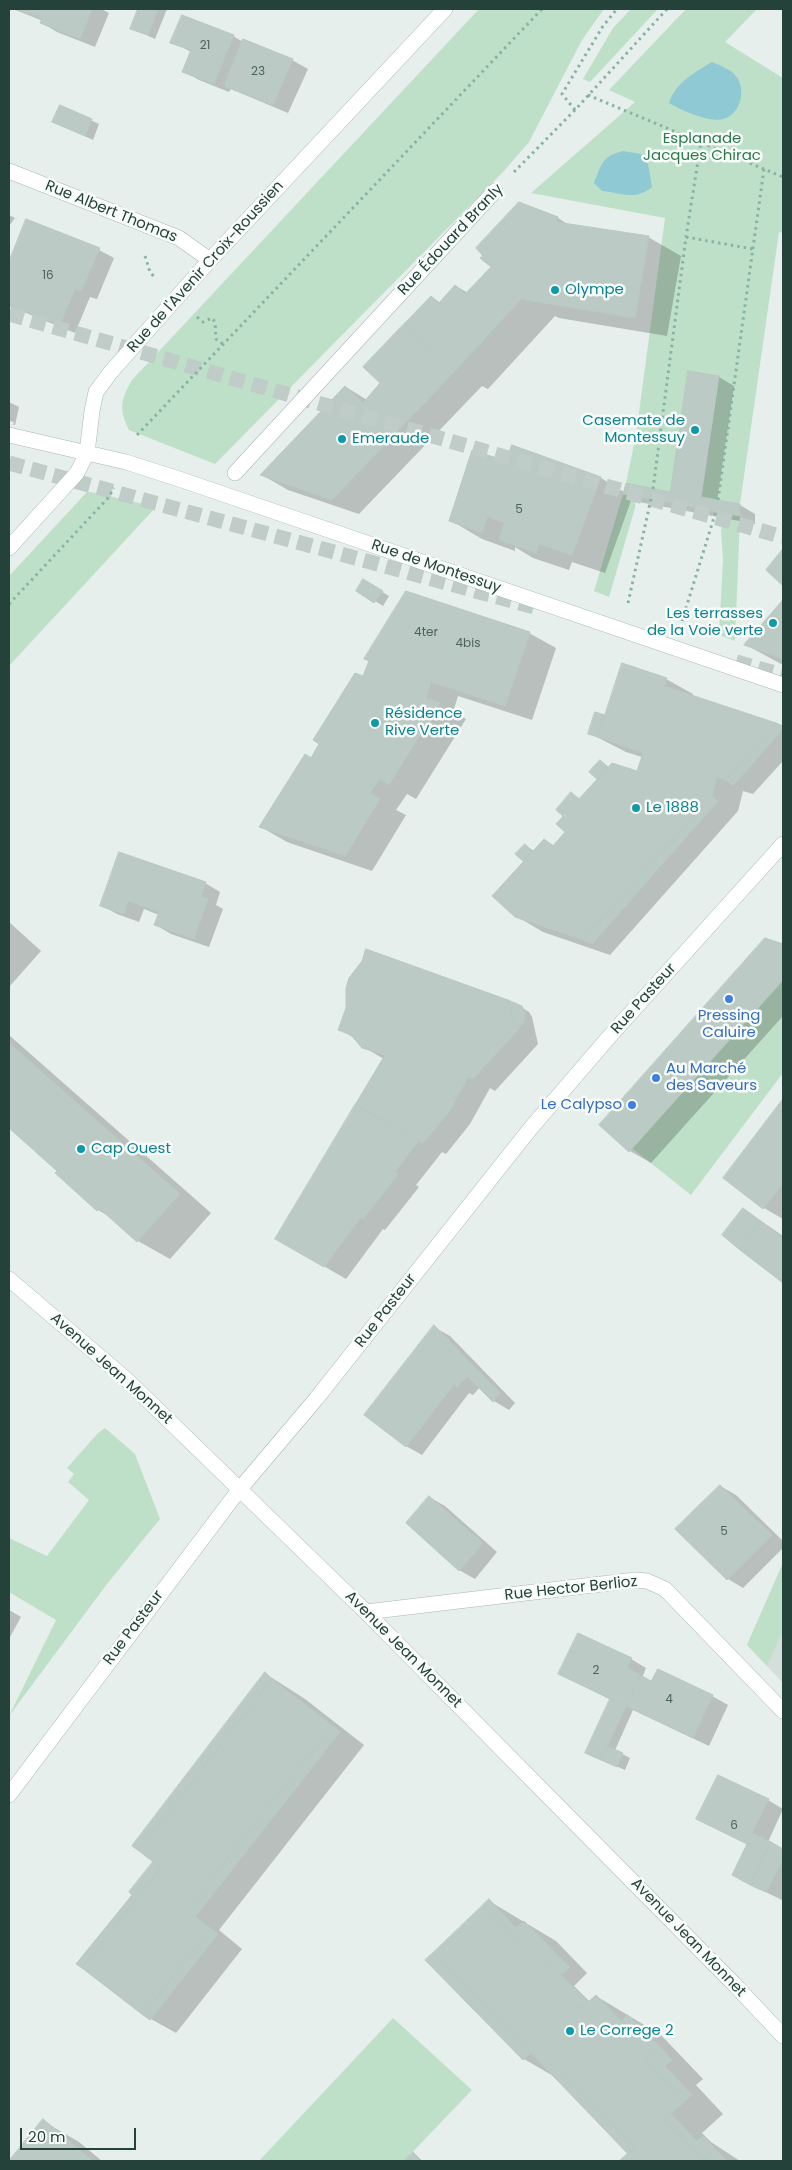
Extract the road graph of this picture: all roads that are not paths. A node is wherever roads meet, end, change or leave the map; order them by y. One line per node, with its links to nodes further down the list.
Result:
1 (444, 9): 4 (street, Rue de l'Avenir Croix-Roussien)
2 (9, 171): 4 (street, Rue Albert Thomas)
3 (495, 192): 7 (street, Rue Édouard Branly)
4 (210, 260): 6 (street, Rue de l'Avenir Croix-Roussien)
5 (9, 435): 6 (street, Rue de Montessuy)
6 (87, 453): 8 (street, Rue de l'Avenir Croix-Roussien); 9 (street, Rue de Montessuy)
7 (235, 473)
8 (9, 548)
9 (783, 685)
10 (783, 844): 12 (street, Rue Pasteur)
11 (9, 1279): 12 (street, Avenue Jean Monnet)
12 (240, 1490): 13 (street, Avenue Jean Monnet); 15 (street, Rue Pasteur)
13 (366, 1612): 14 (street, Rue Hector Berlioz); 16 (street, Avenue Jean Monnet)
14 (783, 1711)
15 (9, 1795)
16 (783, 2036)

